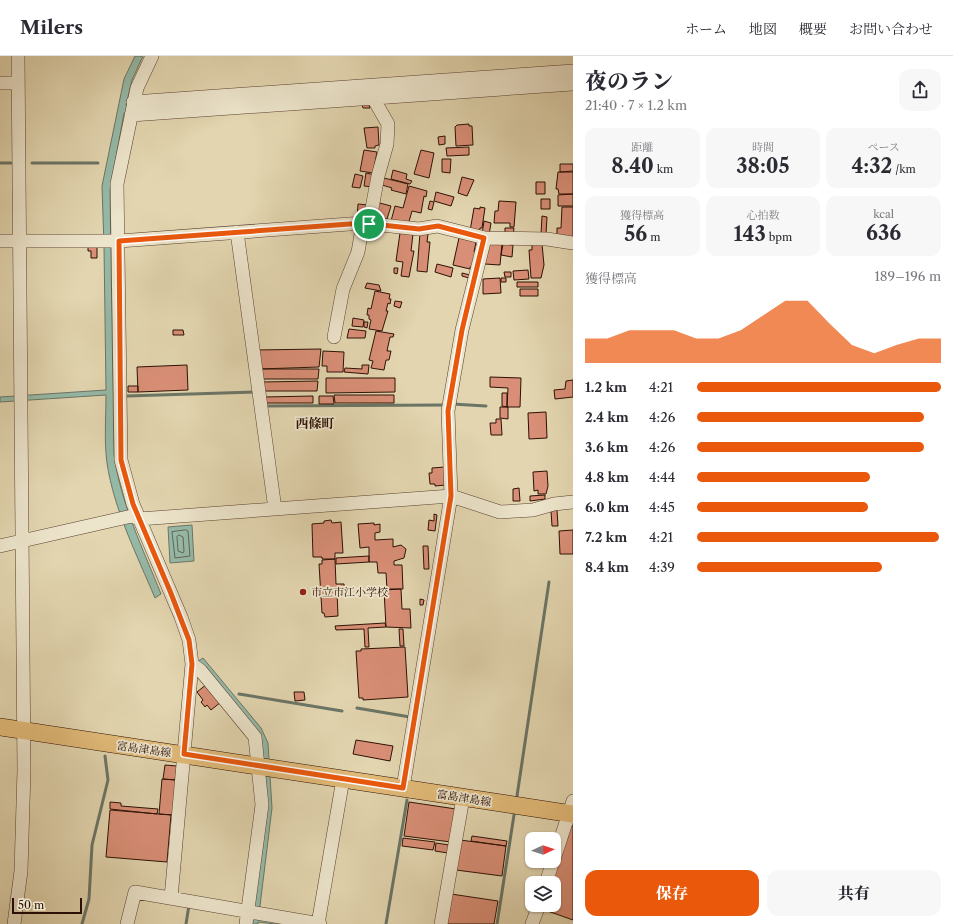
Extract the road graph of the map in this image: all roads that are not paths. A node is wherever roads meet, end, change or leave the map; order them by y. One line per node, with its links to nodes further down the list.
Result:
1 (18, 56): 5 (street)
2 (152, 56): 8 (street)
3 (573, 71): 8 (street)
4 (0, 83): 5 (street)
5 (18, 83): 12 (street)
6 (573, 84): 7 (street)
7 (373, 98): 8 (street); 9 (street)
8 (132, 108): 13 (street)
9 (366, 224): 10 (street); 11 (street); 16 (street)
10 (236, 232): 13 (street); 19 (street)
11 (484, 238): 15 (street); 17 (street)
12 (20, 241): 13 (street); 14 (street); 21 (street)
13 (112, 241): 20 (street)
14 (0, 242)
15 (573, 243)
16 (334, 337)
17 (451, 496): 18 (street); 19 (street); 29 (street)
18 (573, 502)
19 (275, 509): 20 (street)
20 (130, 517): 21 (street); 23 (street)
21 (21, 541): 22 (street); 25 (street)
22 (0, 546)
23 (192, 664): 26 (street); 27 (street)
24 (0, 727): 25 (main road, 富島津島線)
25 (23, 731): 26 (main road, 富島津島線); 36 (street)
26 (184, 754): 27 (main road, 富島津島線); 33 (street)
27 (262, 767): 28 (main road, 富島津島線); 35 (street)
28 (343, 779): 29 (main road, 富島津島線); 38 (street)
29 (403, 788): 30 (main road, 富島津島線)
30 (463, 798): 31 (main road, 富島津島線); 39 (street)
31 (572, 810): 32 (street)
32 (561, 841)
33 (171, 898): 35 (street); 37 (street)
34 (536, 912): 40 (street)
35 (250, 915): 38 (street)
36 (14, 924)
37 (127, 924)
38 (319, 924)
39 (441, 924)
40 (532, 924)

